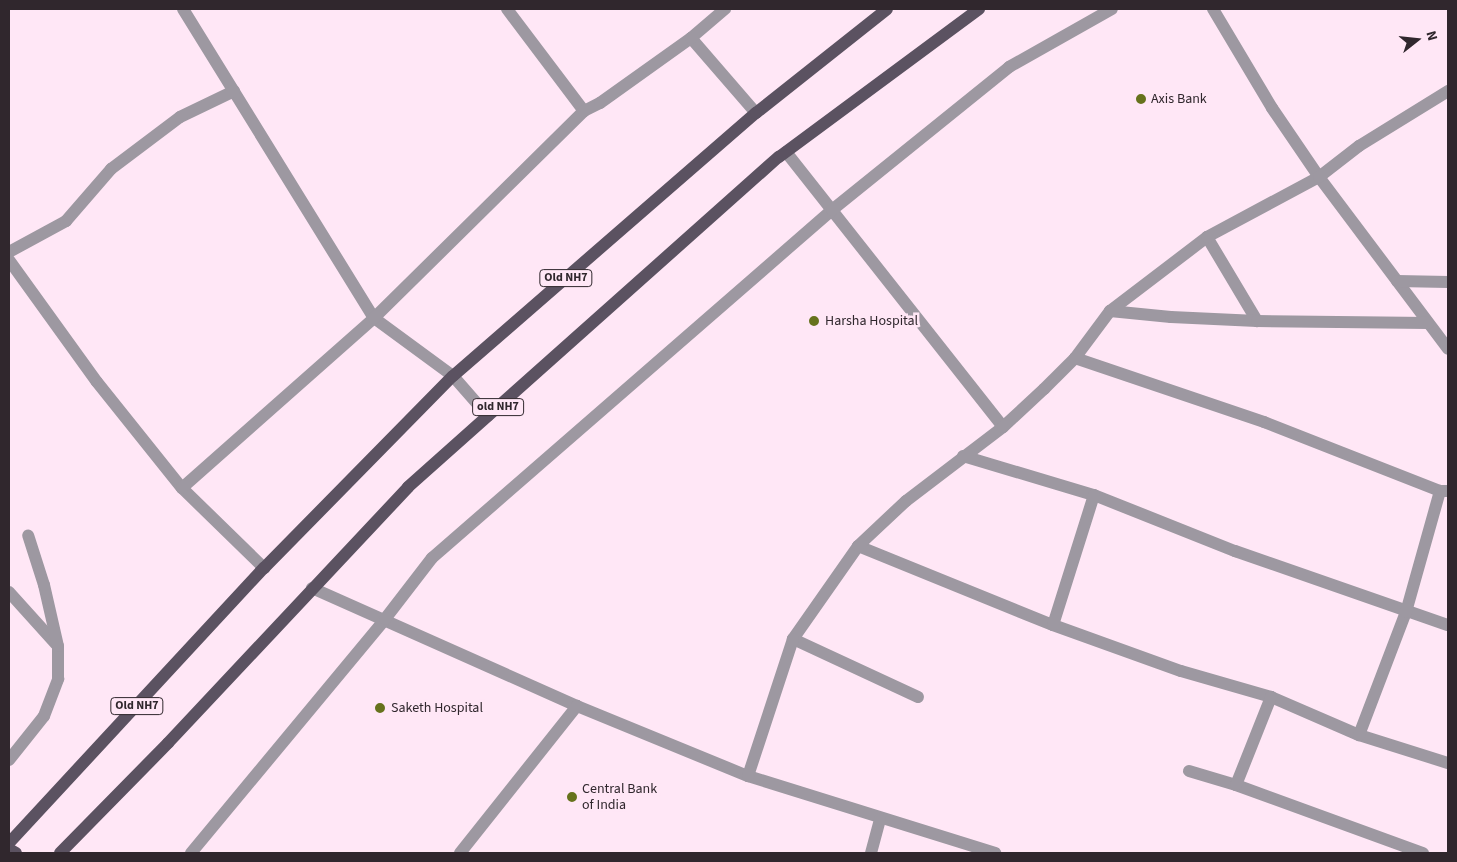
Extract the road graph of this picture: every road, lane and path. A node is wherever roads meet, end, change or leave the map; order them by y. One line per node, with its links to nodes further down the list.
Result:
1 (184, 9): 9 (street)
2 (507, 9): 11 (street)
3 (725, 9): 8 (street)
4 (888, 9): 12 (main road, Old NH7)
5 (979, 9): 13 (main road, old NH7)
6 (1112, 9): 15 (street)
7 (1213, 9): 14 (street)
8 (691, 38): 11 (street); 12 (street)
9 (234, 92): 17 (street); 22 (street)
10 (1448, 92): 14 (street)
11 (584, 112): 22 (street)
12 (756, 113): 27 (main road, Old NH7)
13 (786, 152): 15 (street); 28 (main road, old NH7)
14 (1319, 177): 16 (street); 19 (street)
15 (832, 210): 29 (street); 40 (street)
16 (1207, 237): 21 (street); 23 (street)
17 (9, 252)
18 (9, 260): 31 (street)
19 (1397, 281): 20 (street); 24 (street)
20 (1448, 282)
21 (1110, 311): 23 (street); 26 (street)
22 (374, 318): 27 (street); 31 (street)
23 (1258, 321): 24 (street)
24 (1428, 323): 25 (street)
25 (1448, 349)
26 (1075, 358): 29 (street); 32 (street)
27 (453, 376): 28 (street); 36 (main road, Old NH7)
28 (488, 416): 37 (main road, old NH7)
29 (1003, 427): 30 (street)
30 (963, 456): 33 (street); 35 (street)
31 (182, 488): 36 (street)
32 (1444, 491): 39 (street)
33 (1094, 495): 39 (street); 41 (street)
34 (28, 535): 44 (street)
35 (858, 546): 41 (street); 43 (street)
36 (264, 568): 55 (main road, Old NH7)
37 (312, 588): 40 (street); 58 (main road, old NH7)
38 (9, 592): 44 (street)
39 (1406, 612): 42 (street); 48 (street)
40 (385, 620): 47 (street); 59 (street)
41 (1053, 625): 46 (street)
42 (1448, 625)
43 (793, 639): 45 (street); 52 (street)
44 (58, 646): 49 (street)
45 (918, 697)
46 (1271, 697): 48 (street); 53 (street)
47 (577, 706): 52 (street); 60 (street)
48 (1359, 735): 50 (street)
49 (9, 760)
50 (1448, 763)
51 (1189, 771): 53 (street)
52 (748, 776): 54 (street)
53 (1236, 785): 63 (street)
54 (880, 818): 61 (street); 62 (street)
55 (9, 844)
56 (9, 849): 57 (main road)
57 (16, 853)
58 (60, 853)
59 (191, 853)
60 (460, 853)
61 (871, 853)
62 (996, 853)
63 (1423, 853)

